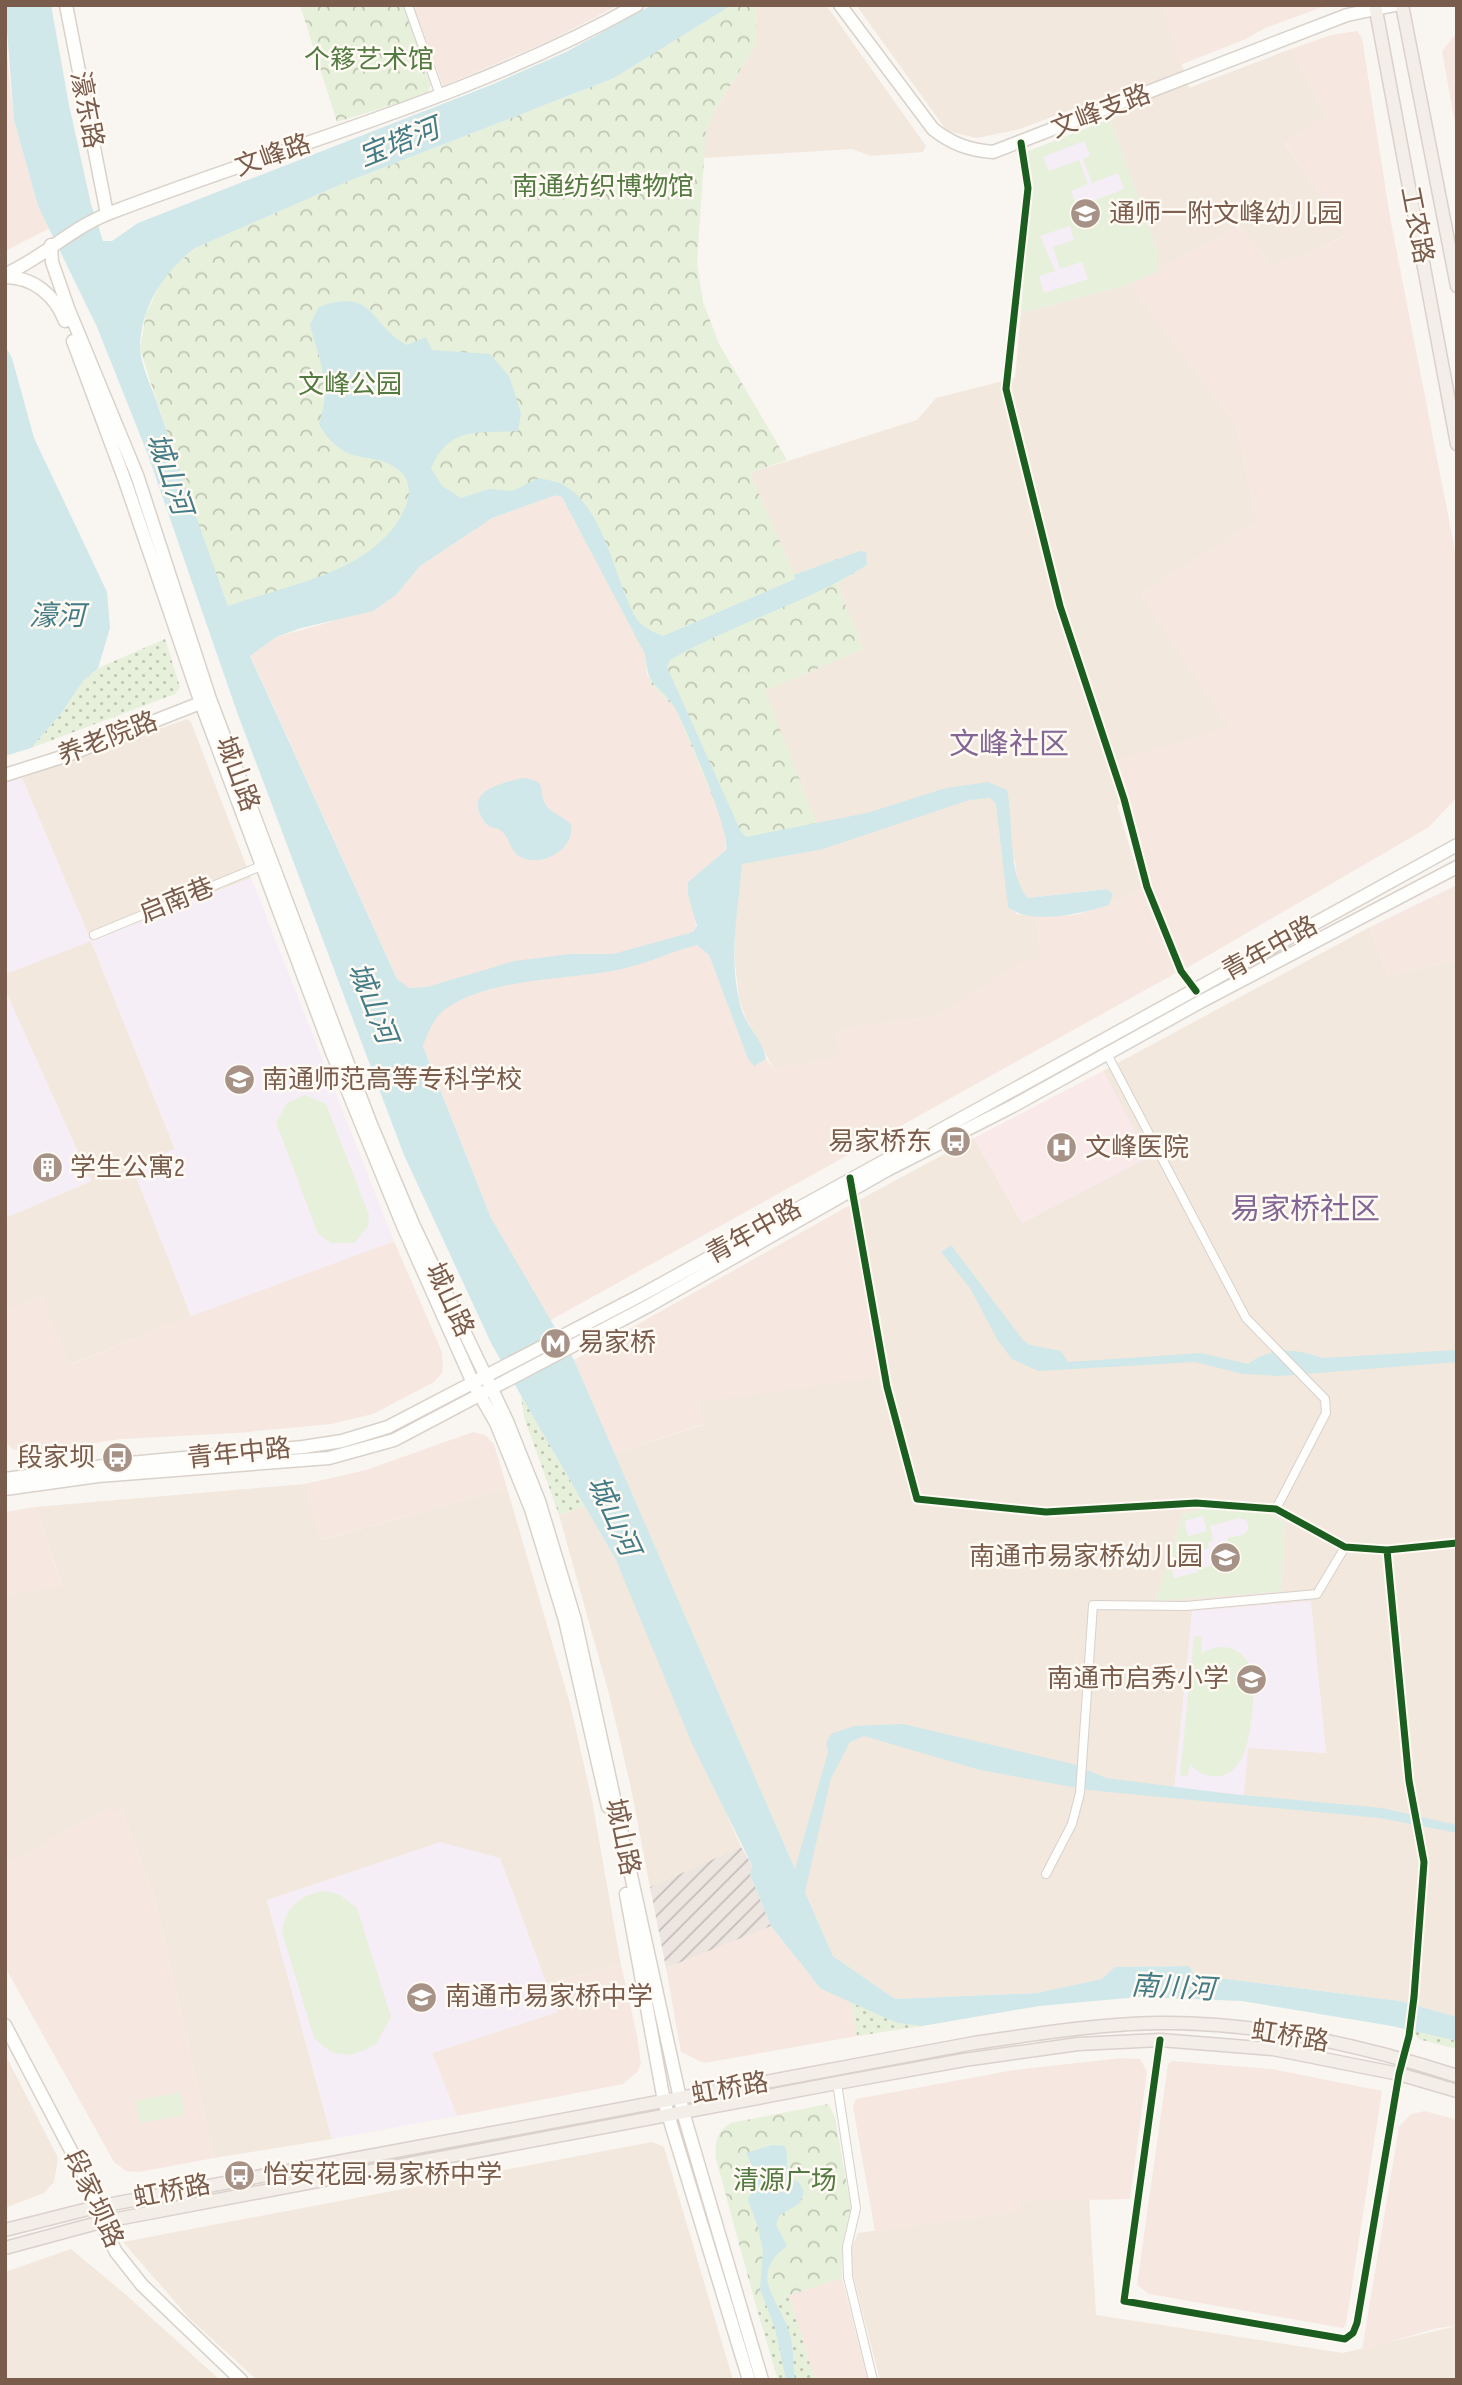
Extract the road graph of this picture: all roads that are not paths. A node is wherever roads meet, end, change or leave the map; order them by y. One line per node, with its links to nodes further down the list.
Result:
1 (66, 5): 10 (main road, 濠东路)
2 (408, 5): 8 (street)
3 (637, 5): 8 (main road, 文峰路)
4 (840, 5): 9 (main road, 文峰支路)
5 (1395, 5): 7 (main road, 文峰支路)
6 (1402, 5): 13 (main road, 工农路)
7 (1375, 7): 9 (main road, 文峰支路); 14 (main road, 工农路)
8 (440, 95): 10 (main road, 文峰路)
9 (1021, 143): 21 (street)
10 (103, 216): 11 (main road, 文峰路)
11 (53, 244): 12 (main road, 文峰路); 15 (main road, 城山路)
12 (5, 276): 15 (main road, 城山路)
13 (1457, 286)
14 (1457, 444)
15 (205, 701): 16 (main road, 养老院路); 18 (main road, 城山路); 26 (main road, 城山路)
16 (5, 775)
17 (1457, 845): 21 (main road, 青年中路)
18 (261, 866): 20 (street, 启南巷); 27 (main road, 城山路)
19 (1457, 867): 22 (main road, 青年中路)
20 (94, 935)
21 (1195, 991): 22 (main road, 青年中路)
22 (1104, 1049): 23 (main road, 青年中路); 24 (main road, 青年中路); 30 (street)
23 (850, 1178): 24 (street); 25 (main road, 青年中路)
24 (852, 1192): 25 (main road, 青年中路); 30 (street)
25 (503, 1374): 26 (main road, 青年中路); 28 (main road, 青年中路)
26 (485, 1377): 27 (main road, 青年中路); 28 (main road, 城山路)
27 (473, 1383): 28 (main road, 城山路); 29 (main road, 青年中路)
28 (486, 1392): 29 (main road, 青年中路); 42 (main road, 城山路); 43 (main road, 城山路)
29 (6, 1484)
30 (1276, 1509): 32 (street)
31 (1457, 1543): 33 (street)
32 (1345, 1547): 33 (street); 34 (street)
33 (1387, 1550): 37 (street)
34 (1046, 1874)
35 (5, 2025): 46 (main road, 段家坝路)
36 (1160, 2040): 38 (main road, 虹桥路); 38 (street); 40 (main road, 虹桥路)
37 (1403, 2057): 38 (street); 39 (main road, 虹桥路); 42 (main road, 虹桥路)
38 (1399, 2074): 41 (main road, 虹桥路)
39 (1457, 2076)
40 (837, 2083): 44 (main road, 虹桥路); 53 (street)
41 (1457, 2091)
42 (679, 2098): 43 (main road, 虹桥路); 44 (main road, 城山路)
43 (664, 2101): 45 (main road, 城山路); 46 (main road, 虹桥路)
44 (683, 2112): 45 (main road, 虹桥路); 52 (main road, 城山路)
45 (668, 2115): 47 (main road, 虹桥路); 51 (main road, 城山路)
46 (96, 2207): 47 (main road, 段家坝路); 48 (main road, 虹桥路)
47 (101, 2222): 49 (main road, 虹桥路); 50 (main road, 段家坝路)
48 (5, 2230)
49 (5, 2248)
50 (241, 2380)
51 (748, 2380)
52 (762, 2380)
53 (873, 2380)

